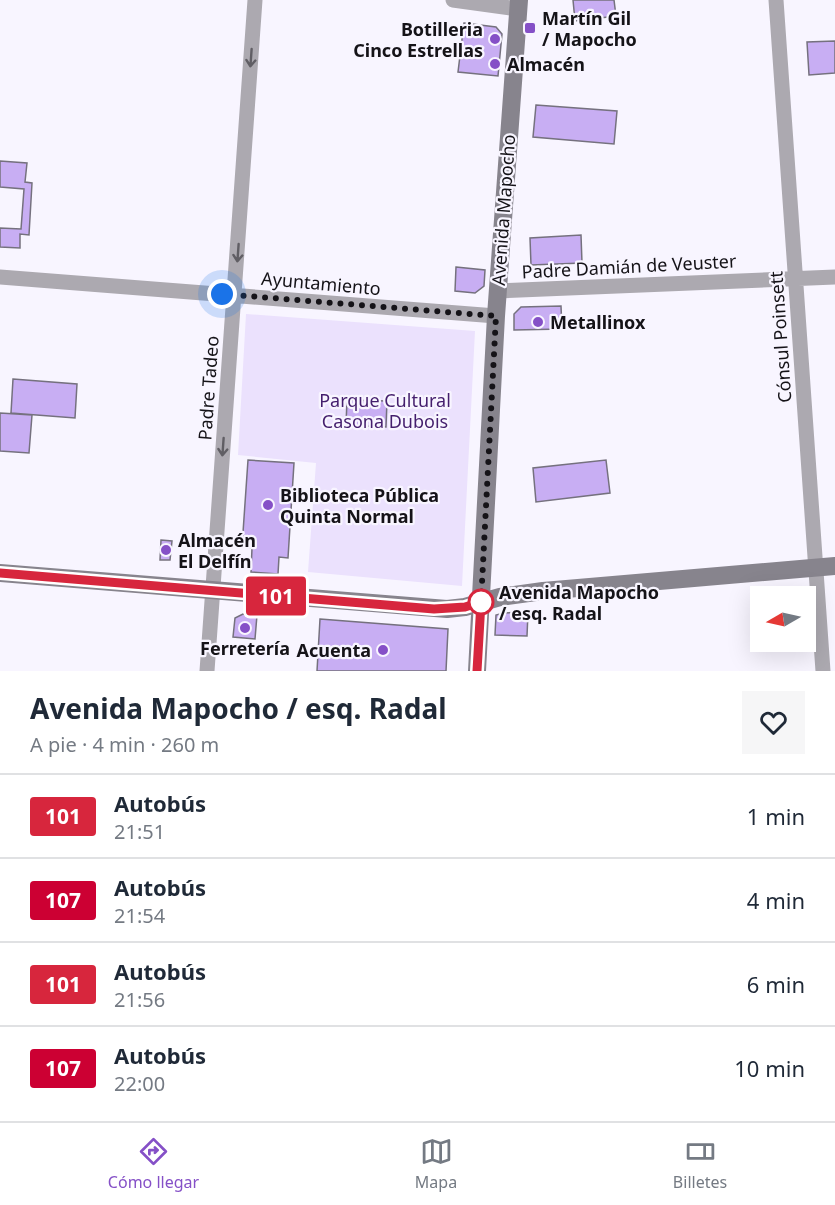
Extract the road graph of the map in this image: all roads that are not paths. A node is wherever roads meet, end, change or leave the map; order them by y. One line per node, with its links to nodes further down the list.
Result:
1 (255, 0): 9 (street, Padre Tadeo, one-way to 9)
2 (453, 0): 4 (street)
3 (776, 0): 7 (street, Cónsul Poinsett)
4 (518, 5): 8 (main road, Avenida Mapocho)
5 (0, 277): 9 (street, Ayuntamiento)
6 (835, 277): 7 (street, Padre Damián de Veuster)
7 (795, 278): 8 (street, Padre Damián de Veuster); 12 (street, Cónsul Poinsett)
8 (497, 291): 10 (main road, Avenida Mapocho)
9 (234, 295): 10 (street, Ayuntamiento); 14 (street, Padre Tadeo, one-way to 14)
10 (496, 316): 15 (main road, Avenida Mapocho)
11 (835, 566): 12 (main road)
12 (816, 567): 15 (main road); 18 (street, Cónsul Poinsett)
13 (0, 573): 14 (main road)
14 (213, 591): 15 (main road); 16 (street, Padre Tadeo)
15 (481, 602): 17 (main road, Avenida Mapocho)
16 (207, 671)
17 (477, 671)
18 (823, 671)

